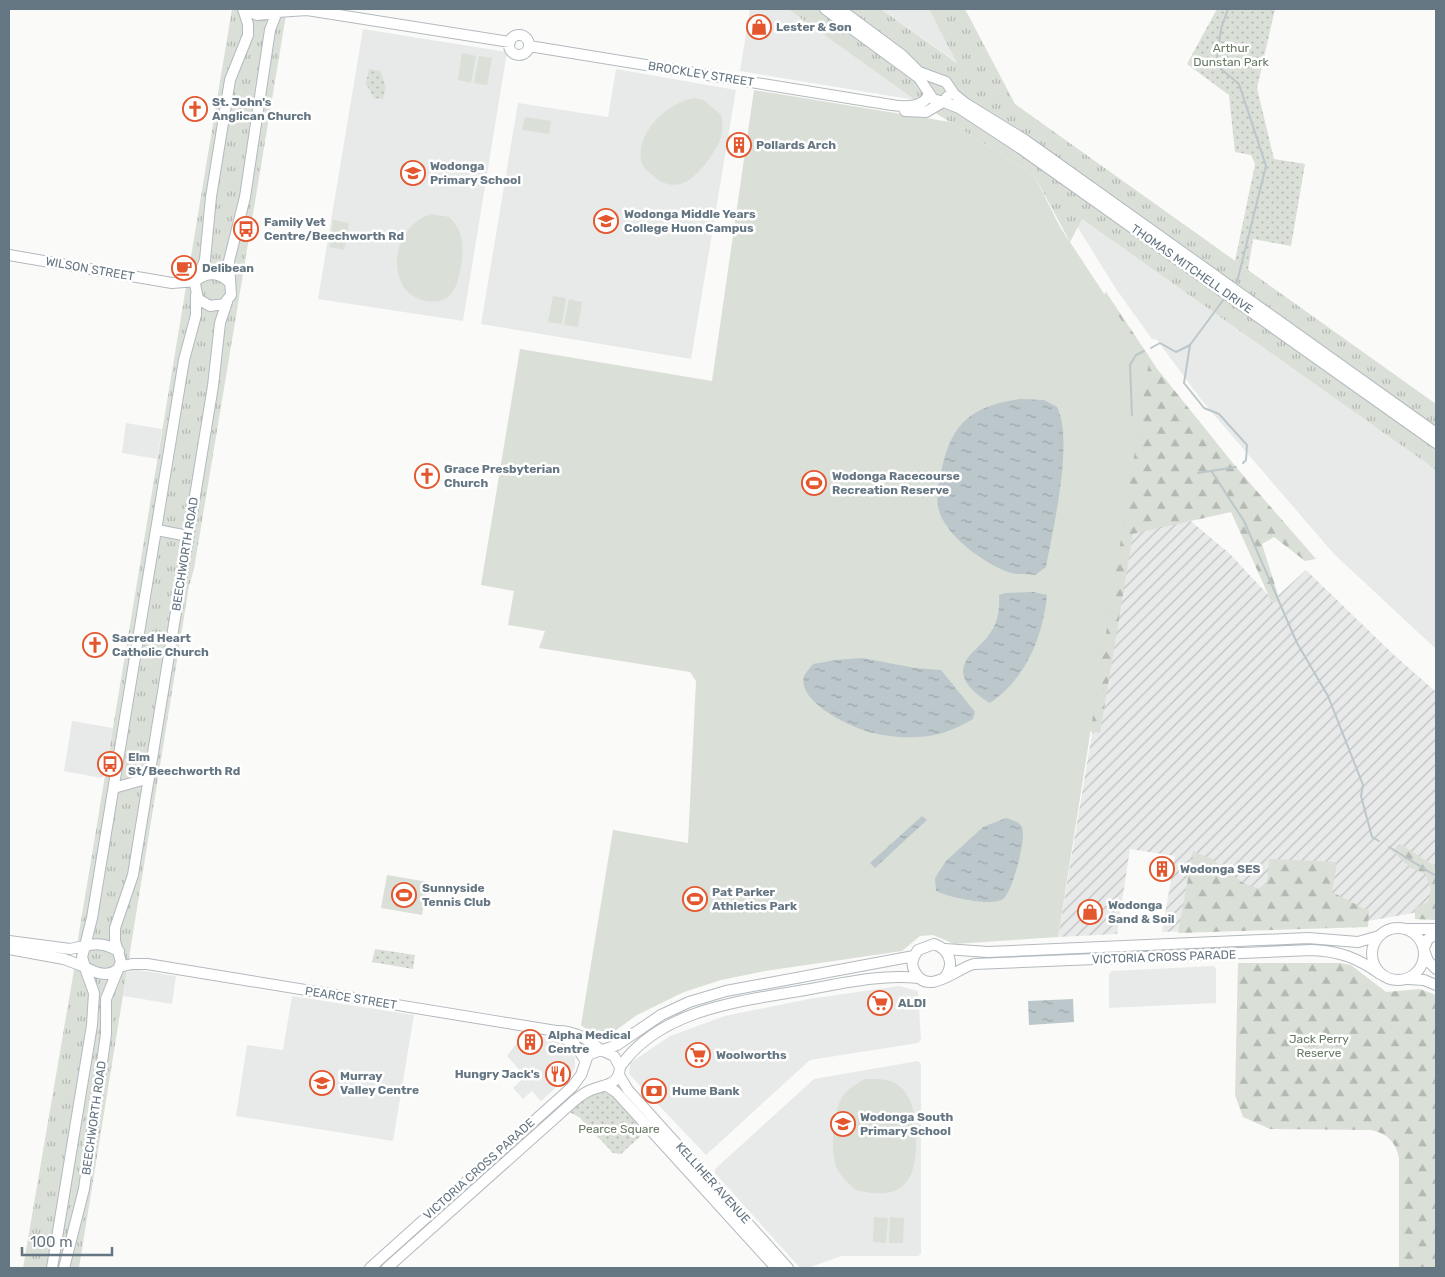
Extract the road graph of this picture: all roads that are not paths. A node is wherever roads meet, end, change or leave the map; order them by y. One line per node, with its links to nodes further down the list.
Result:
1 (243, 9): 5 (main road); 13 (main road)
2 (306, 9): 5 (main road); 9 (main road, BROCKLEY STREET)
3 (825, 9): 8 (main road)
4 (840, 9): 6 (main road)
5 (277, 11): 16 (main road)
6 (941, 80): 7 (main road); 8 (main road)
7 (950, 88): 10 (main road); 11 (main road)
8 (929, 93): 9 (main road, BROCKLEY STREET); 10 (main road)
9 (873, 102): 10 (main road, BROCKLEY STREET)
10 (943, 102): 11 (main road, THOMAS MITCHELL DRIVE)
11 (1039, 156): 14 (main road, THOMAS MITCHELL DRIVE)
12 (9, 255): 15 (main road, WILSON STREET)
13 (197, 280): 15 (main road, WILSON STREET); 16 (main road); 17 (main road)
14 (1217, 280): 19 (main road, THOMAS MITCHELL DRIVE); 19 (main road, THOMAS MITCHELL DRIVE)
15 (172, 283): 17 (main road, WILSON STREET)
16 (230, 284): 18 (main road)
17 (196, 294): 18 (main road); 25 (main road)
18 (227, 302): 26 (main road, BEECHWORTH ROAD)
19 (1316, 352): 20 (main road, THOMAS MITCHELL DRIVE); 21 (main road, THOMAS MITCHELL DRIVE)
20 (1335, 360): 21 (main road); 22 (main road, THOMAS MITCHELL DRIVE)
21 (1336, 372): 22 (main road, THOMAS MITCHELL DRIVE)
22 (1392, 407): 23 (main road, THOMAS MITCHELL DRIVE); 24 (main road, THOMAS MITCHELL DRIVE)
23 (1436, 433)
24 (1436, 443)
25 (157, 530): 26 (main road); 28 (main road)
26 (188, 536): 27 (main road, BEECHWORTH ROAD)
27 (149, 778): 28 (main road); 40 (main road, BEECHWORTH ROAD)
28 (114, 788): 35 (main road)
29 (1407, 929): 30 (main road); 32 (main road); 37 (main road)
30 (1436, 929)
31 (1436, 934): 37 (main road)
32 (1379, 936): 34 (main road, VICTORIA CROSS PARADE); 48 (main road)
33 (9, 941): 35 (main road)
34 (1226, 941): 36 (main road, VICTORIA CROSS PARADE); 41 (main road)
35 (84, 946): 40 (main road); 45 (main road)
36 (1129, 946): 39 (main road, VICTORIA CROSS PARADE); 43 (main road)
37 (1424, 948): 47 (main road); 51 (main road)
38 (9, 949): 45 (main road)
39 (944, 950): 42 (main road); 49 (main road)
40 (119, 952): 44 (main road, PEARCE STREET); 46 (main road)
41 (1226, 955): 43 (main road, VICTORIA CROSS PARADE); 48 (main road, VICTORIA CROSS PARADE)
42 (914, 956): 50 (main road); 54 (main road)
43 (1130, 959): 49 (main road, VICTORIA CROSS PARADE)
44 (147, 964): 46 (main road, PEARCE STREET); 53 (main road, PEARCE STREET)
45 (85, 967): 46 (main road); 59 (main road, BEECHWORTH ROAD)
46 (119, 968): 58 (main road, BEECHWORTH ROAD)
47 (1436, 969)
48 (1380, 974): 51 (main road)
49 (945, 977): 50 (main road)
50 (919, 978): 56 (main road)
51 (1408, 979): 52 (main road)
52 (1436, 984)
53 (556, 1031): 54 (main road, PEARCE STREET); 55 (main road, PEARCE STREET)
54 (602, 1050): 55 (main road); 56 (main road)
55 (584, 1063): 57 (main road); 60 (main road, VICTORIA CROSS PARADE)
56 (619, 1071): 57 (main road); 67 (main road, KELLIHER AVENUE)
57 (604, 1087): 61 (main road, VICTORIA CROSS PARADE); 66 (main road, KELLIHER AVENUE)
58 (84, 1189): 59 (main road); 63 (main road, BEECHWORTH ROAD)
59 (65, 1191): 62 (main road, BEECHWORTH ROAD)
60 (411, 1230): 61 (main road); 64 (main road, VICTORIA CROSS PARADE)
61 (420, 1240): 65 (main road, VICTORIA CROSS PARADE)
62 (52, 1268)
63 (64, 1268)
64 (370, 1268)
65 (387, 1268)
66 (776, 1268)
67 (788, 1268)

